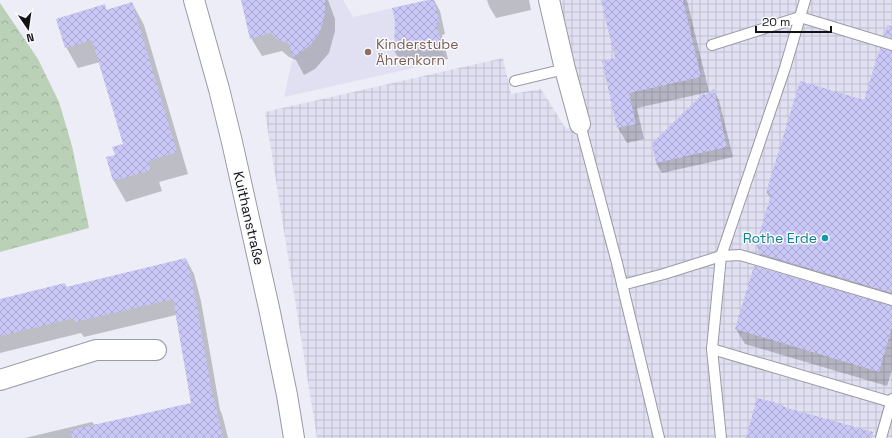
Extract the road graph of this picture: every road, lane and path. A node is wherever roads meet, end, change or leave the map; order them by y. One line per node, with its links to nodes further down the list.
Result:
1 (194, 0): 17 (street, Kuithanstraße)
2 (549, 0): 7 (street)
3 (805, 0): 4 (lane)
4 (800, 17): 5 (lane); 6 (lane); 10 (lane)
5 (712, 45)
6 (892, 45)
7 (565, 69): 8 (lane); 9 (street)
8 (515, 81)
9 (580, 124): 11 (lane)
10 (721, 256): 11 (lane); 12 (lane); 13 (lane)
11 (622, 285): 18 (lane)
12 (892, 300)
13 (712, 349): 16 (lane); 19 (lane)
14 (156, 350): 15 (street)
15 (0, 380)
16 (892, 400): 20 (lane)
17 (294, 438)
18 (659, 438)
19 (721, 438)
20 (881, 438)

